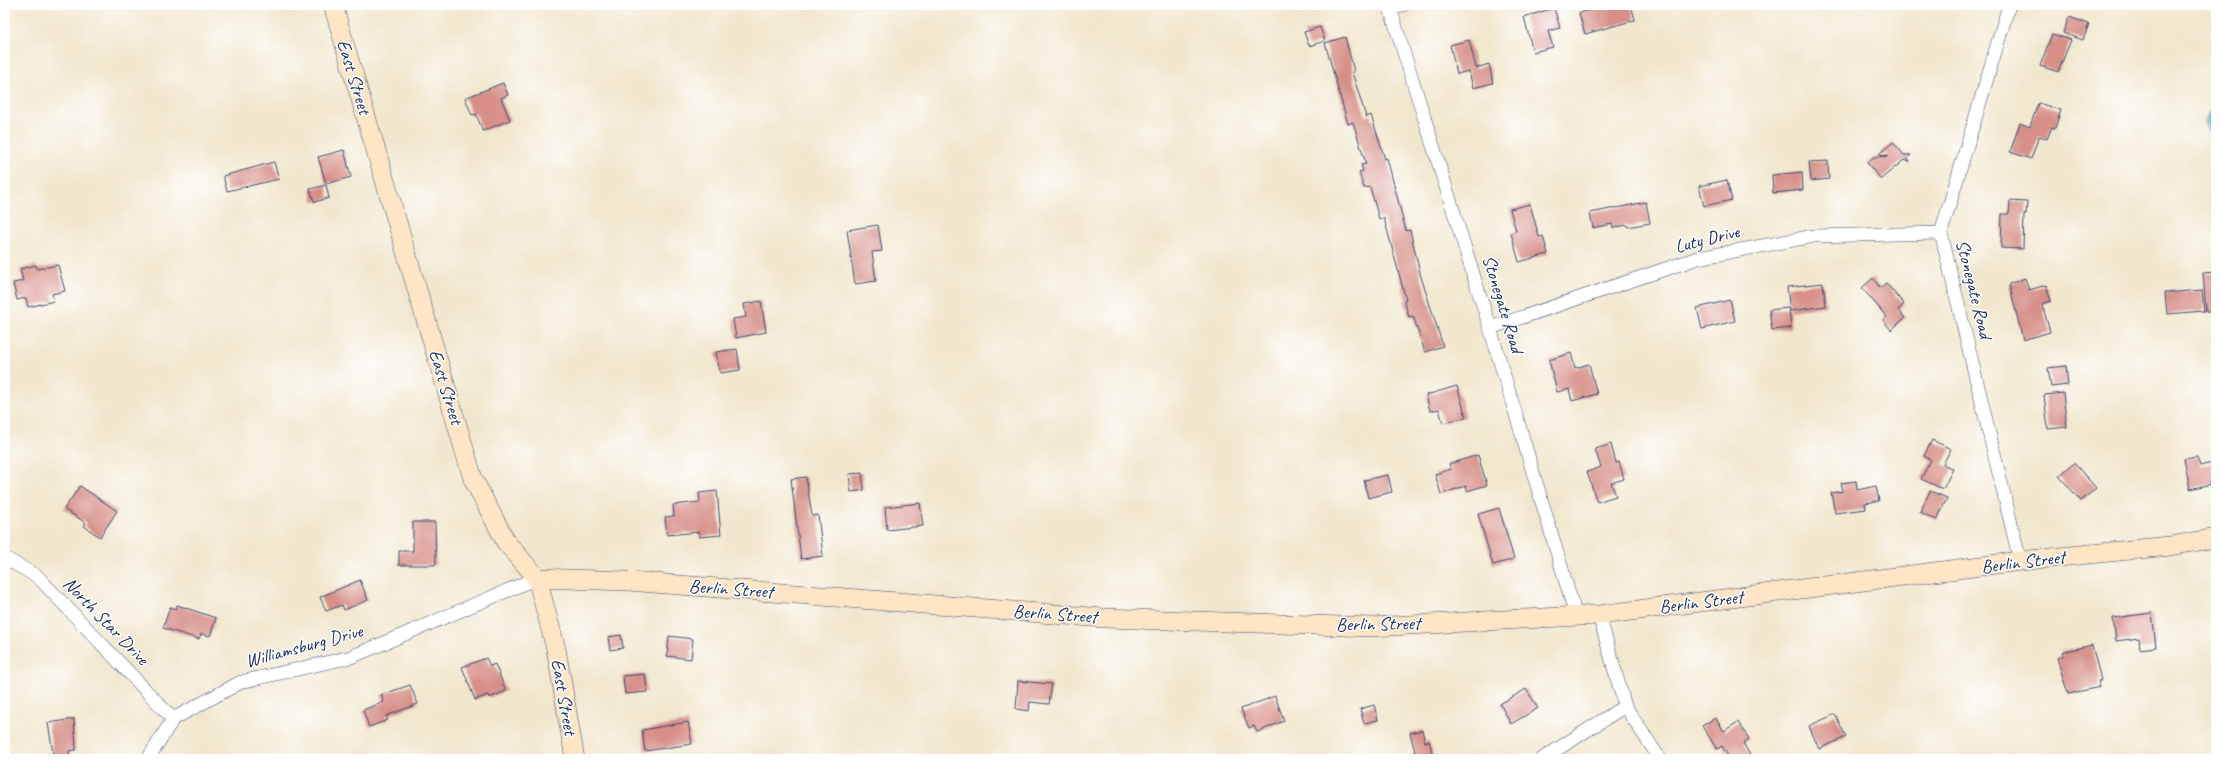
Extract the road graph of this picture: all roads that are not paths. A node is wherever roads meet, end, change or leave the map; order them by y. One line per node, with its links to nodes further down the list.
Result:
1 (332, 5): 10 (main road, East Street)
2 (1403, 5): 4 (street)
3 (2009, 5): 5 (street, Stonegate Road)
4 (1390, 7): 6 (street, Stonegate Road)
5 (1941, 232): 6 (street, Luty Drive); 9 (street, Stonegate Road)
6 (1490, 328): 12 (street, Stonegate Road)
7 (2216, 538): 9 (main road, Berlin Street)
8 (5, 558): 14 (street, North Star Drive)
9 (2020, 562): 11 (main road, Berlin Street)
10 (537, 578): 12 (main road, Berlin Street); 14 (street, Williamsburg Drive); 16 (main road, East Street)
11 (1599, 615): 12 (main road, Berlin Street); 13 (street)
12 (1576, 616)
13 (1625, 706): 17 (street); 18 (street)
14 (173, 719): 15 (street, Williamsburg Drive)
15 (148, 759)
16 (575, 759)
17 (1542, 759)
18 (1660, 759)

